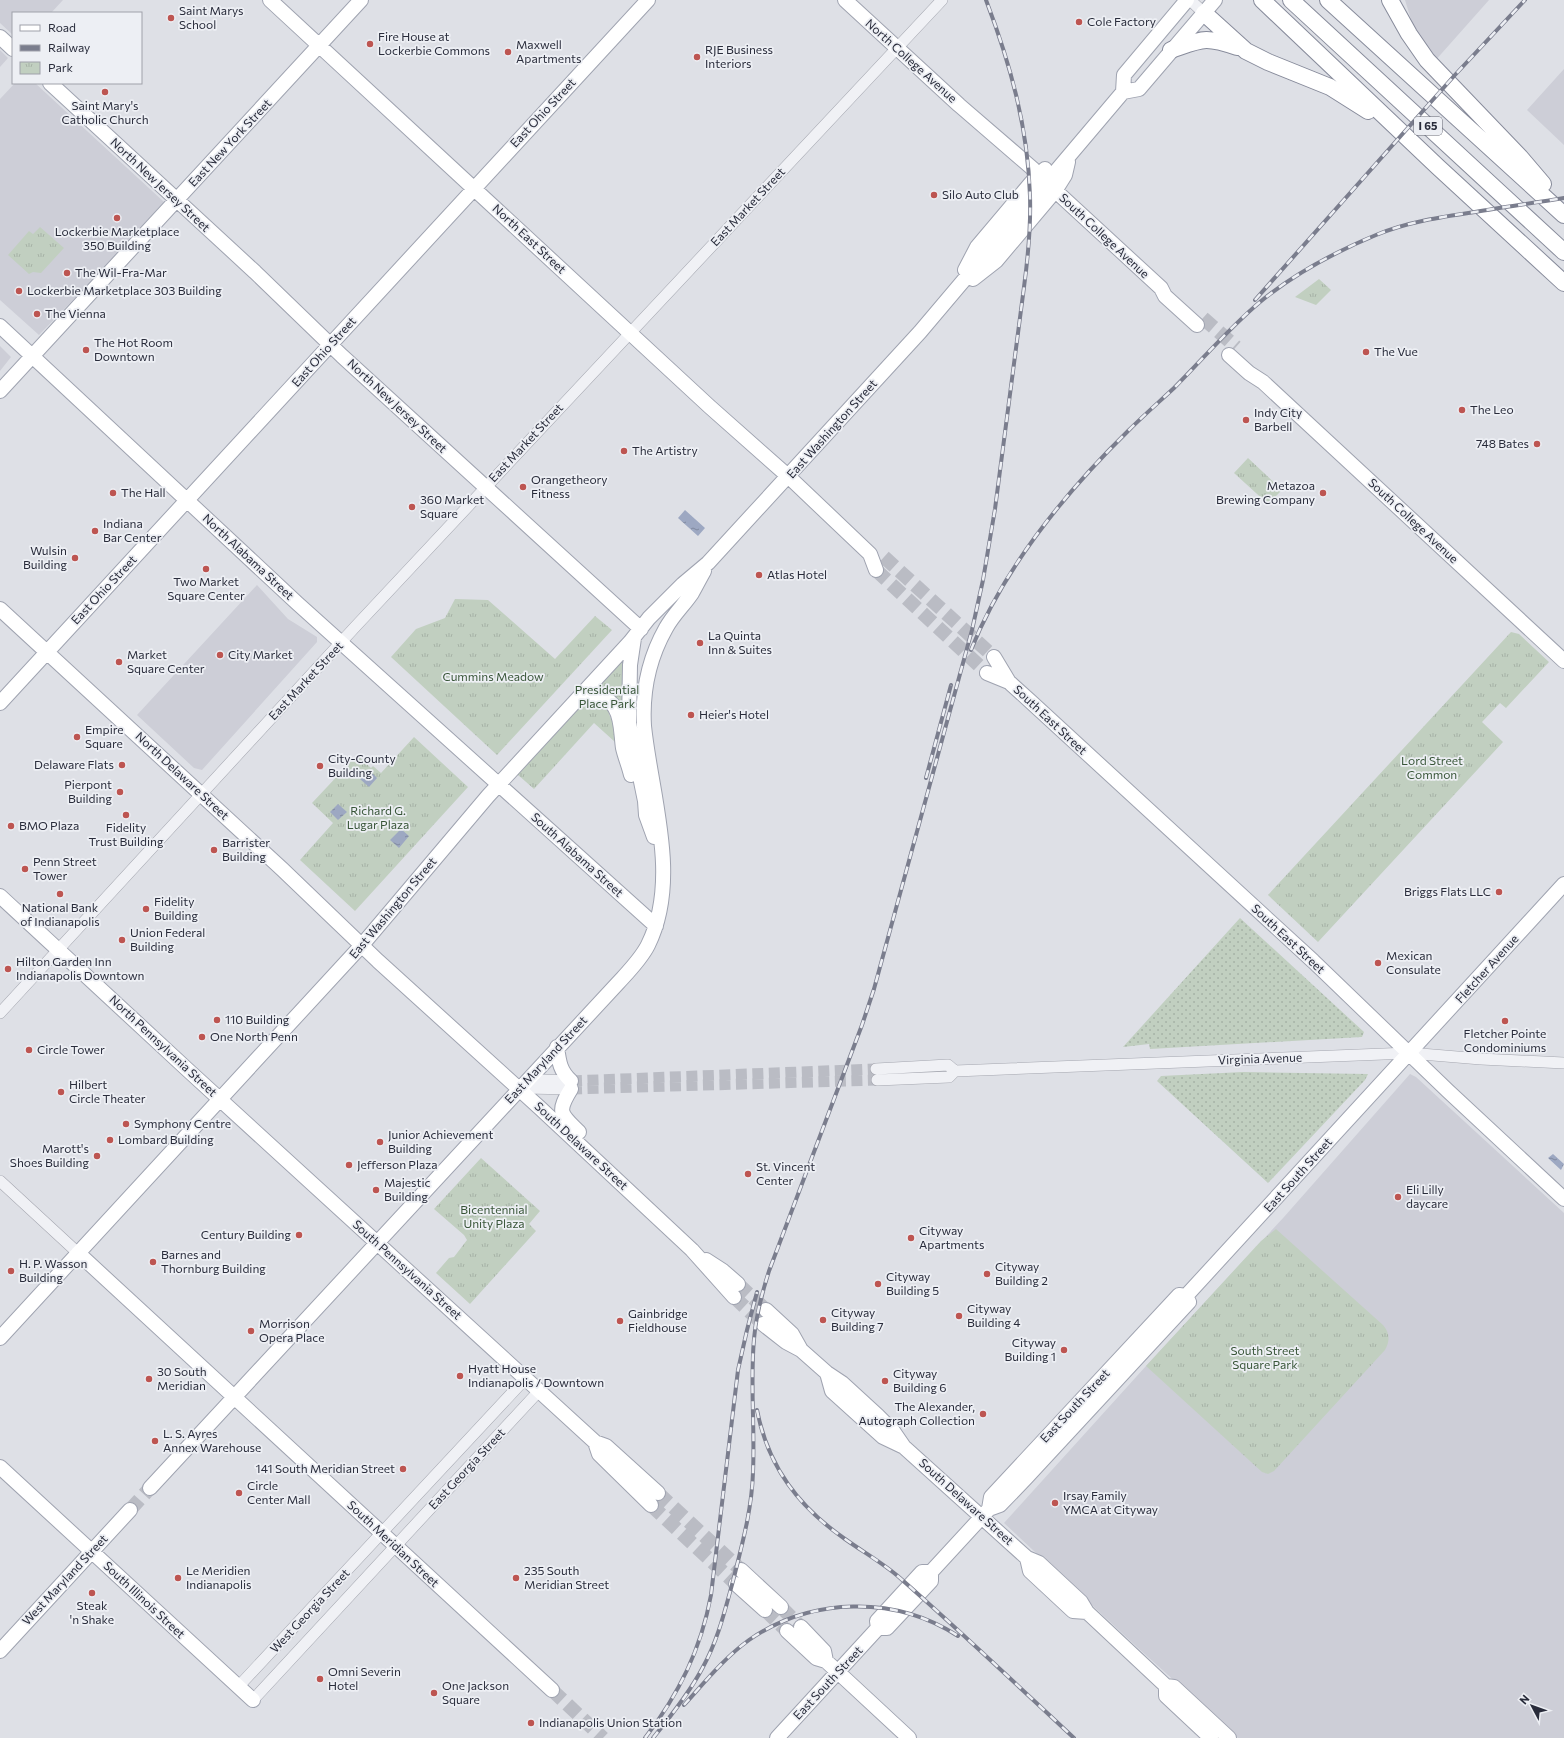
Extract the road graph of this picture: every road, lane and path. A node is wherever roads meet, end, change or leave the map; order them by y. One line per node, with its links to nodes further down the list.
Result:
1 (270, 0): 14 (main road, North East Street)
2 (361, 0): 14 (main road, East New York Street)
3 (648, 0): 23 (main road, East Ohio Street)
4 (845, 0): 16 (main road, North College Avenue)
5 (942, 0): 16 (street, East Market Street)
6 (1189, 0): 12 (street); 20 (main road, East Washington Street)
7 (1215, 0): 12 (main road, East Washington Street)
8 (1262, 0): 21 (highway)
9 (1291, 0): 27 (highway, I 65)
10 (1328, 0): 26 (highway, I 65)
11 (1390, 0): 25 (highway)
12 (1204, 13): 17 (main road, East Washington Street); 18 (highway)
13 (0, 37): 15 (main road)
14 (319, 46): 23 (main road, North East Street); 24 (main road, East New York Street)
15 (12, 47)
16 (896, 48): 22 (main road, North College Avenue); 31 (street, East Market Street)
17 (1171, 50): 18 (highway); 20 (main road, East Washington Street)
18 (1246, 50): 21 (highway)
19 (51, 84): 24 (main road, North New Jersey Street)
20 (1123, 92): 22 (main road, East Washington Street)
21 (1438, 167): 28 (highway)
22 (1047, 183): 29 (main road, South College Avenue); 36 (main road, East Washington Street)
23 (474, 189): 31 (main road, North East Street); 32 (main road, East Ohio Street)
24 (177, 200): 32 (main road, North New Jersey Street); 34 (main road, East New York Street)
25 (1564, 209)
26 (1564, 215)
27 (1564, 252)
28 (1564, 284)
29 (1200, 322)
30 (0, 326): 34 (main road, North Alabama Street)
31 (630, 332): 36 (main road, North East Street); 37 (street, East Market Street)
32 (331, 345): 37 (main road, North New Jersey Street); 38 (main road, East Ohio Street)
33 (1232, 351): 47 (main road, South College Avenue)
34 (32, 356): 35 (main road, East New York Street); 38 (main road, North Alabama Street)
35 (0, 391)
36 (789, 477): 39 (main road, East Washington Street); 40 (main road)
37 (485, 487): 42 (main road, North New Jersey Street); 43 (street, East Market Street)
38 (186, 500): 43 (main road, North Alabama Street); 45 (main road, East Ohio Street)
39 (708, 564): 42 (main road, East Washington Street); 44 (main road, East Washington Street)
40 (876, 570)
41 (0, 609): 45 (main road, North Delaware Street)
42 (641, 629): 50 (main road, East Washington Street); 54 (main road)
43 (341, 642): 52 (main road, North Alabama Street); 53 (street, East Market Street)
44 (658, 644): 55 (main road, East Maryland Street)
45 (47, 652): 51 (main road, East Ohio Street); 53 (main road, North Delaware Street)
46 (994, 657): 49 (main road, South East Street)
47 (1564, 660)
48 (987, 673): 49 (main road, South East Street)
49 (1009, 682): 63 (main road, South East Street)
50 (580, 697): 52 (main road, East Washington Street); 54 (main road)
51 (0, 703)
52 (498, 785): 58 (main road, South Alabama Street); 59 (main road, East Washington Street)
53 (201, 794): 59 (main road, North Delaware Street); 60 (street, East Market Street)
54 (646, 815): 55 (main road)
55 (663, 862): 58 (main road, East Maryland Street)
56 (1564, 884): 63 (main road, Fletcher Avenue)
57 (0, 896): 60 (main road, North Pennsylvania Street)
58 (656, 926): 62 (main road, East Maryland Street)
59 (362, 946): 69 (main road, South Delaware Street); 70 (main road, East Washington Street)
60 (59, 949): 61 (street, East Market Street); 70 (main road, North Pennsylvania Street)
61 (0, 1013)
62 (558, 1048): 68 (main road); 69 (main road, East Maryland Street)
63 (1409, 1053): 64 (street, Virginia Avenue); 66 (street, Virginia Avenue); 73 (main road, South East Street); 86 (main road, East South Street)
64 (1564, 1063)
65 (876, 1069): 66 (street, Virginia Avenue)
66 (955, 1071): 67 (street, Virginia Avenue)
67 (877, 1080)
68 (571, 1085): 69 (street); 72 (main road)
69 (519, 1088): 72 (main road, South Delaware Street); 74 (main road, East Maryland Street)
70 (220, 1099): 74 (main road, South Pennsylvania Street); 75 (main road, East Washington Street)
71 (0, 1182): 75 (street)
72 (622, 1185): 76 (main road, South Delaware Street)
73 (1564, 1199)
74 (377, 1243): 79 (main road, South Pennsylvania Street); 81 (main road, East Maryland Street)
75 (78, 1253): 78 (main road, East Washington Street); 81 (main road, South Meridian Street)
76 (736, 1290)
77 (765, 1317): 86 (main road, South Delaware Street)
78 (0, 1338)
79 (526, 1378): 80 (main road, South Pennsylvania Street); 87 (street, East Georgia Street)
80 (540, 1391): 84 (main road, South Pennsylvania Street); 88 (street, East Georgia Street)
81 (234, 1398): 83 (main road); 87 (main road, South Meridian Street)
82 (0, 1467): 89 (main road, South Illinois Street)
83 (150, 1488)
84 (654, 1499)
85 (130, 1510): 89 (main road, West Maryland Street)
86 (985, 1513): 98 (main road, East South Street); 99 (main road, South Delaware Street)
87 (382, 1534): 88 (main road, South Meridian Street); 100 (street, West Georgia Street)
88 (395, 1546): 101 (main road, South Meridian Street); 102 (street, West Georgia Street)
89 (92, 1552): 96 (main road, West Maryland Street); 100 (main road, South Illinois Street)
90 (740, 1570): 92 (main road)
91 (736, 1584): 93 (main road)
92 (781, 1607)
93 (765, 1610)
94 (801, 1627): 97 (main road)
95 (787, 1631): 97 (main road)
96 (0, 1651)
97 (826, 1661): 98 (main road)
98 (838, 1672): 103 (main road, East South Street); 104 (main road)
99 (1166, 1686): 105 (main road, South Delaware Street); 106 (main road, South Delaware Street)
100 (238, 1687): 102 (main road, South Illinois Street)
101 (552, 1690)
102 (253, 1700)
103 (777, 1738)
104 (909, 1738)
105 (1211, 1738)
106 (1229, 1738)

